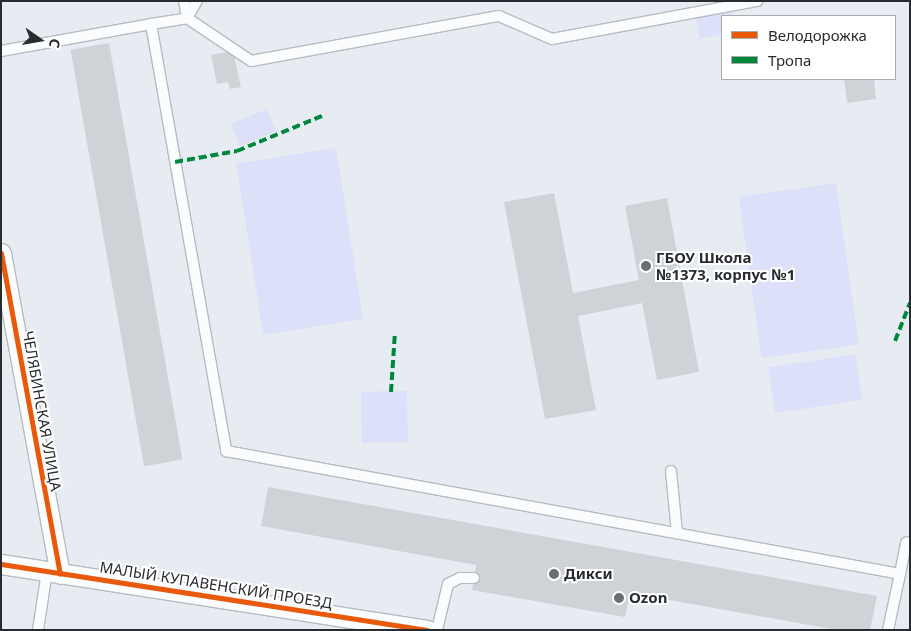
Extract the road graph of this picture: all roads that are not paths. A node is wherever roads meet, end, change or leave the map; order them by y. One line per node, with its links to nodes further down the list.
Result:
1 (184, 1): 4 (lane)
2 (197, 1): 4 (lane)
3 (758, 1): 4 (lane)
4 (186, 18): 5 (lane)
5 (151, 24): 6 (lane); 9 (lane)
6 (1, 51)
7 (1, 253): 12 (street, ЧЕЛЯБИНСКАЯ УЛИЦА)
8 (671, 472): 9 (lane)
9 (677, 533): 13 (lane)
10 (910, 542): 13 (lane)
11 (1, 564): 12 (street, МАЛЫЙ КУПАВЕНСКИЙ ПРОЕЗД)
12 (54, 572): 15 (lane); 16 (street, МАЛЫЙ КУПАВЕНСКИЙ ПРОЕЗД)
13 (900, 574): 18 (lane)
14 (474, 578): 17 (lane)
15 (38, 630)
16 (427, 630)
17 (437, 630)
18 (888, 630)

